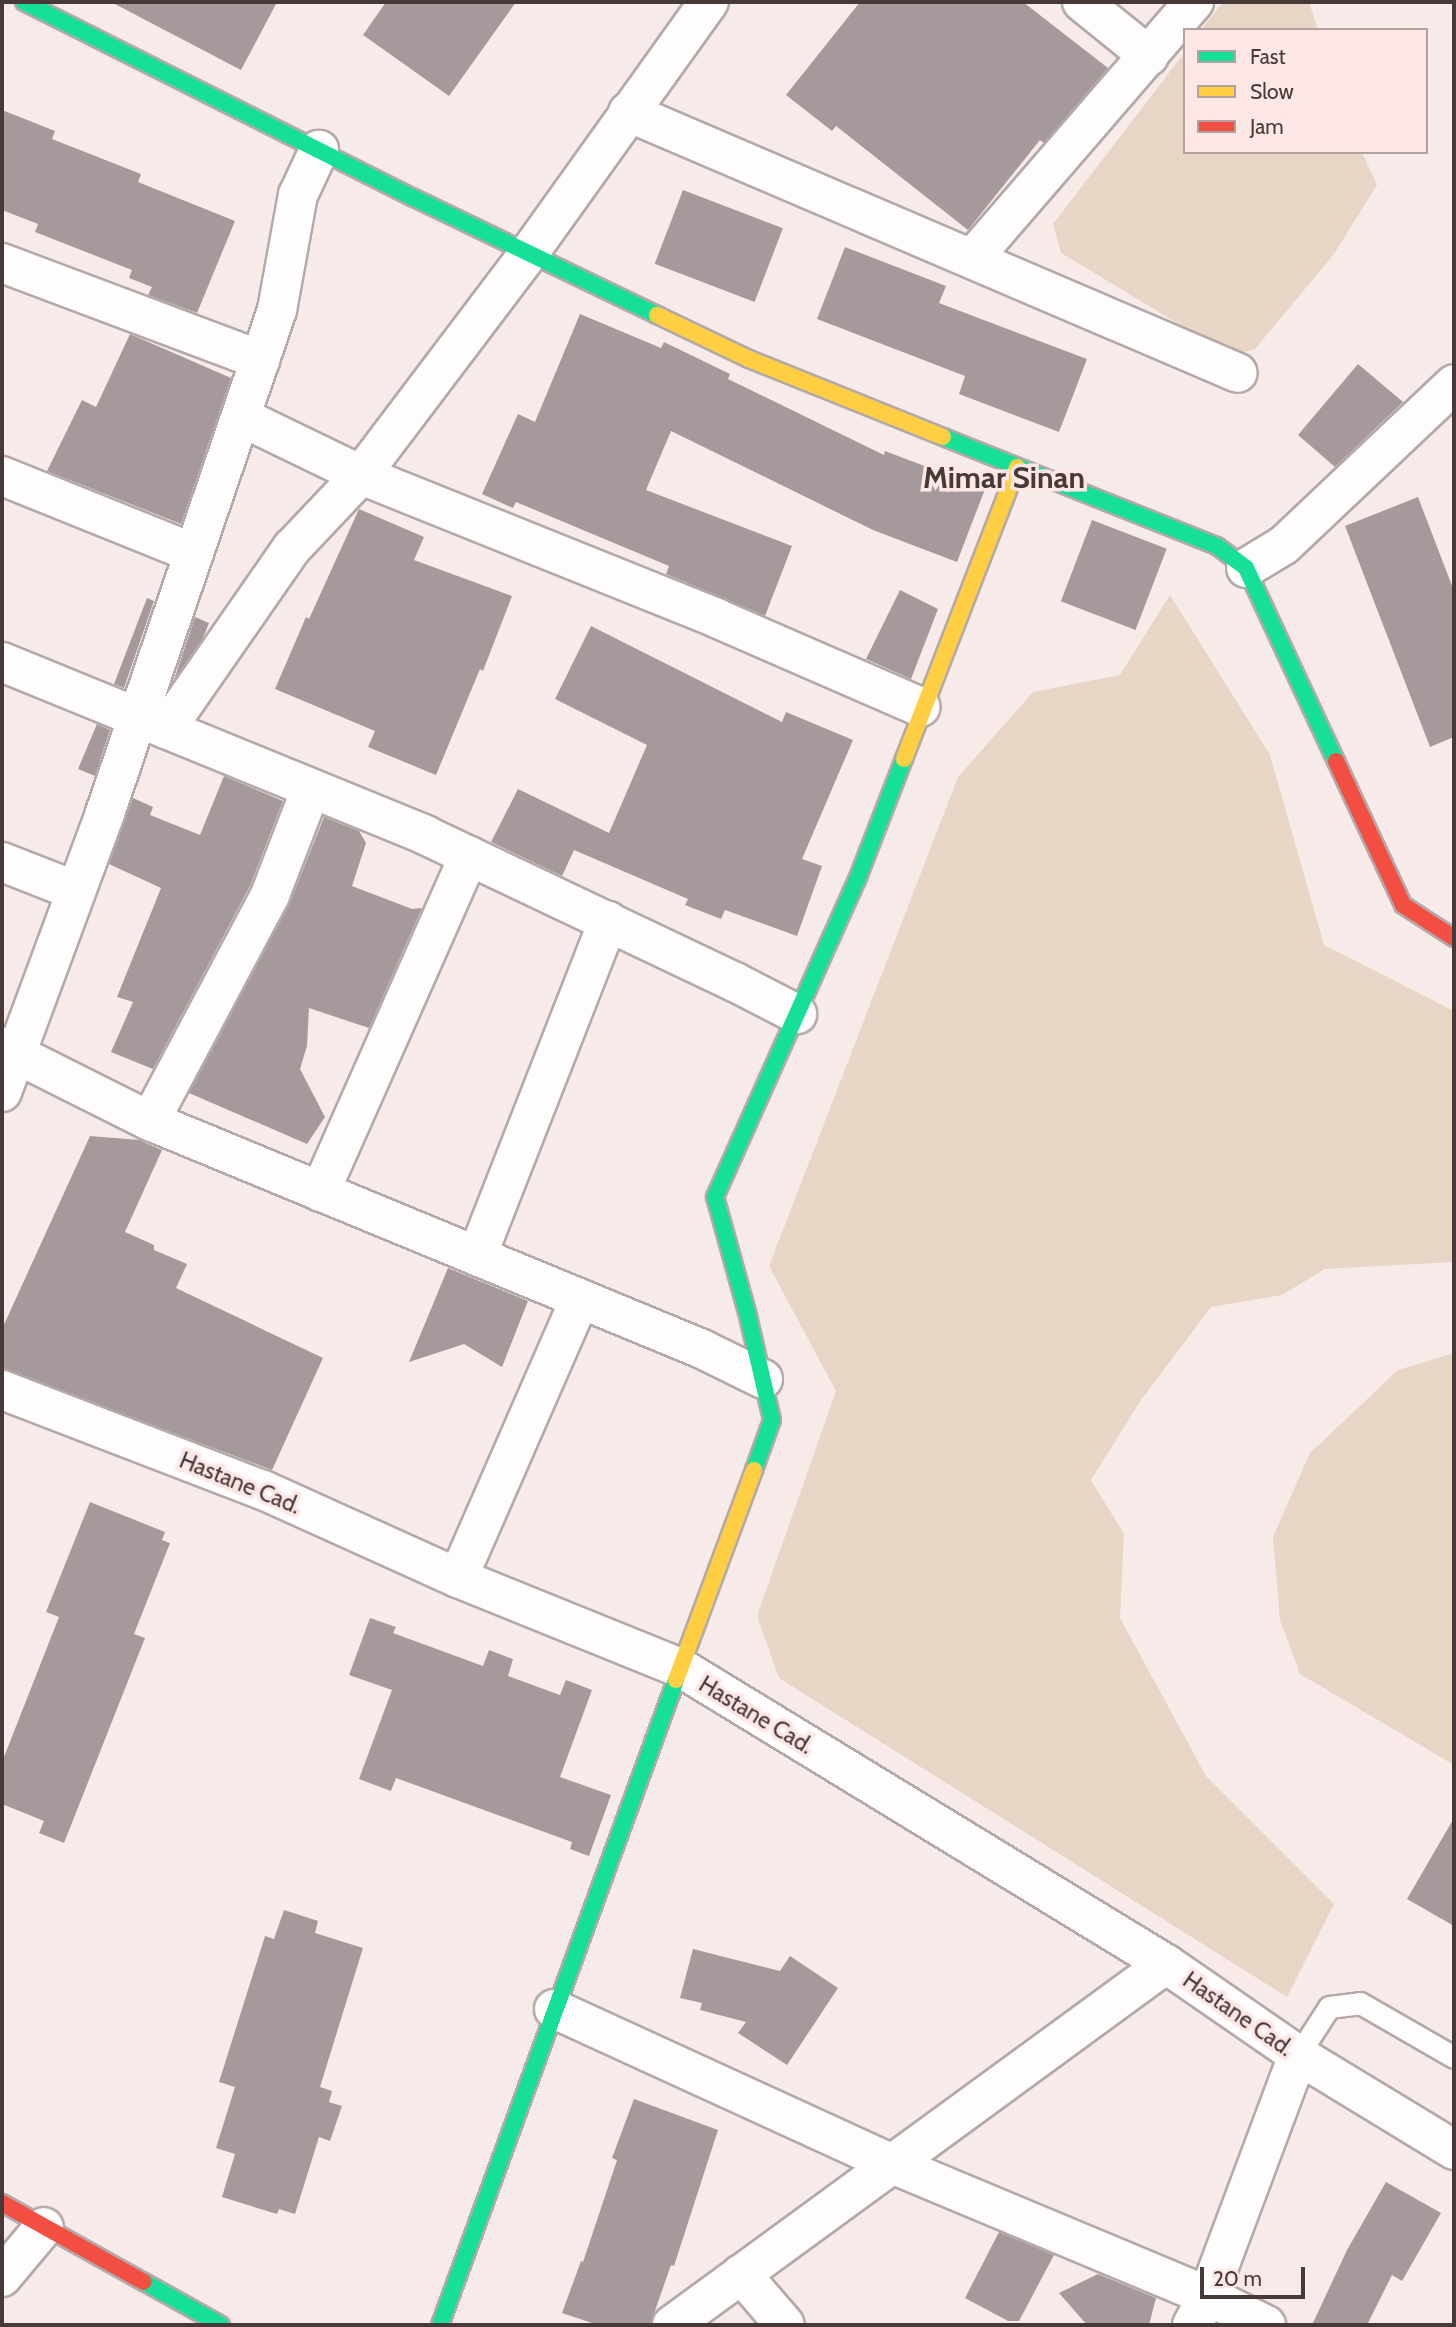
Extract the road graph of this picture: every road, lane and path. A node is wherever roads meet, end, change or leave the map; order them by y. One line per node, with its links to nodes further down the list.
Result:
1 (24, 2): 7 (street)
2 (709, 2): 6 (street)
3 (1082, 2): 5 (street)
4 (1194, 2): 5 (street)
5 (1149, 56): 9 (street)
6 (628, 112): 8 (street); 9 (street)
7 (319, 150): 8 (street); 11 (street)
8 (528, 253): 15 (street); 16 (street)
9 (972, 259): 12 (street)
10 (2, 262): 11 (street)
11 (260, 360): 14 (street)
12 (1238, 373)
13 (1454, 384): 19 (street)
14 (241, 417): 16 (street); 18 (street)
15 (1017, 467): 19 (street); 21 (street)
16 (361, 475): 21 (street); 22 (street)
17 (2, 476): 18 (street)
18 (194, 553): 22 (street)
19 (1246, 568): 28 (street)
20 (2, 662): 22 (street)
21 (921, 707): 29 (street)
22 (152, 724): 23 (street); 26 (street)
23 (311, 789): 24 (street); 32 (street)
24 (469, 856): 27 (street); 33 (street)
25 (2, 862): 26 (street)
26 (76, 891): 30 (street)
27 (607, 921): 29 (street); 34 (street)
28 (1454, 938)
29 (797, 1014): 36 (street)
30 (9, 1051): 31 (street); 32 (street)
31 (2, 1092)
32 (150, 1121): 33 (street)
33 (320, 1192): 34 (street)
34 (477, 1256): 35 (street)
35 (580, 1299): 36 (street); 38 (street)
36 (763, 1379): 39 (street)
37 (2, 1390): 38 (street, Hastane Cad.)
38 (458, 1578): 39 (street, Hastane Cad.)
39 (681, 1668): 40 (street, Hastane Cad.); 41 (street)
40 (1166, 1964): 42 (street, Hastane Cad.); 45 (street)
41 (554, 2009): 45 (street); 52 (street)
42 (1298, 2055): 43 (lane); 44 (street, Hastane Cad.); 50 (street)
43 (1454, 2057)
44 (1454, 2150)
45 (892, 2164): 48 (street); 50 (street)
46 (2, 2203): 47 (street)
47 (44, 2227): 49 (street); 51 (street)
48 (741, 2274): 53 (street); 54 (street)
49 (2, 2277)
50 (1200, 2311): 55 (street)
51 (221, 2325)
52 (440, 2325)
53 (672, 2325)
54 (785, 2325)
55 (1266, 2325)

